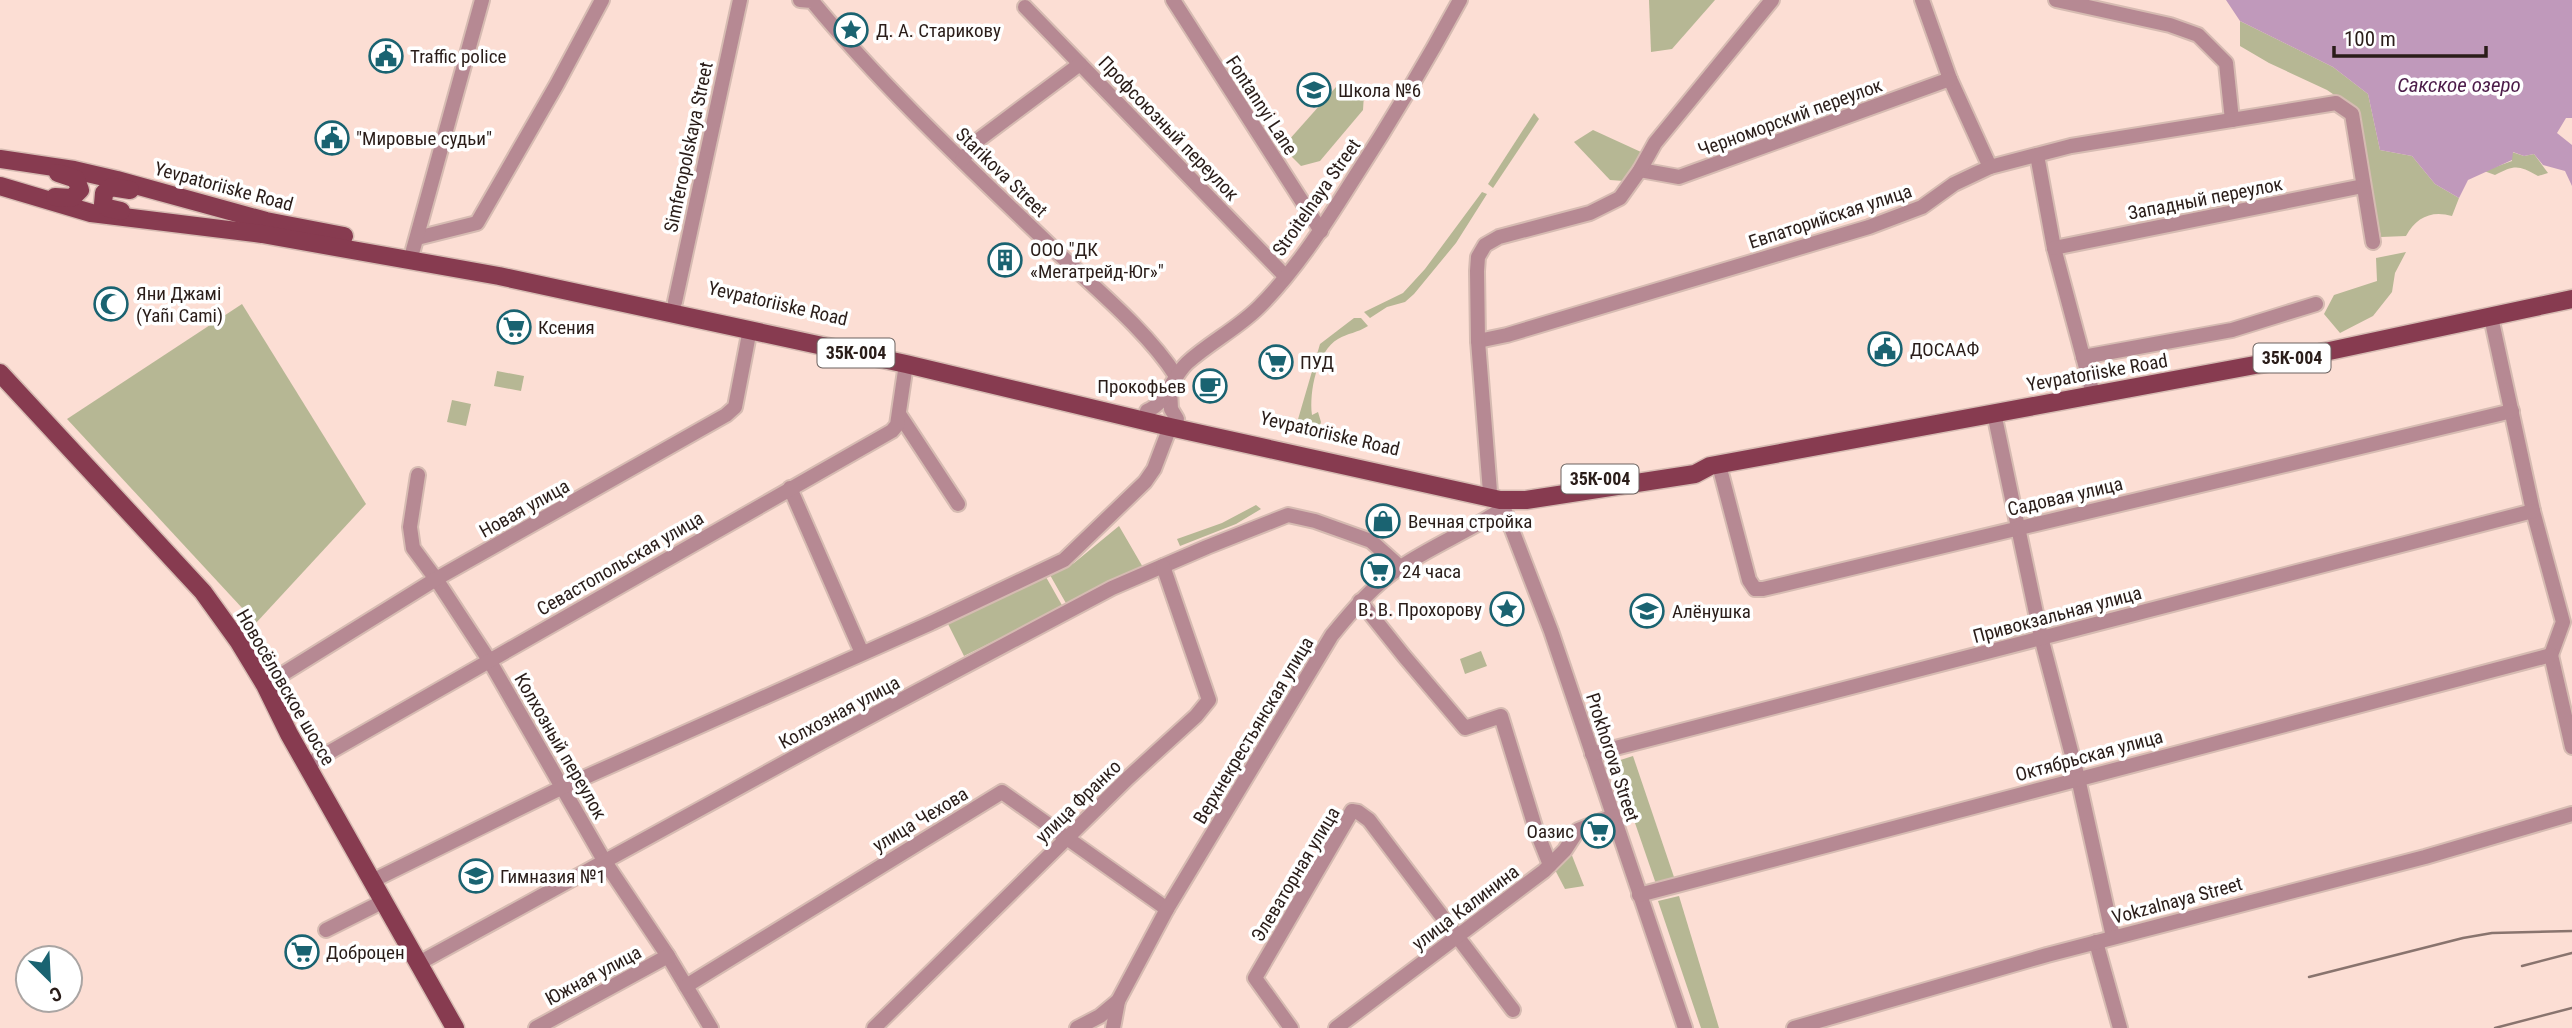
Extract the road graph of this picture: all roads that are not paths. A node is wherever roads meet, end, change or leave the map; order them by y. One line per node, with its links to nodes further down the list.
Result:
1 (482, 0): 25 (street)
2 (602, 0): 25 (street)
3 (740, 0): 29 (street, Simferopolskaya Street)
4 (809, 0): 16 (street, Starikova Street)
5 (1173, 0): 23 (street, Fontannyi Lane)
6 (1460, 0): 23 (street, Stroitelnaya Street)
7 (1772, 0): 18 (street)
8 (1922, 0): 12 (street)
9 (2056, 0): 13 (street)
10 (1025, 7): 11 (street, Профсоюзный переулок)
11 (1080, 64): 16 (street); 27 (street, Профсоюзный переулок)
12 (1950, 79): 17 (street); 18 (street, Черноморский переулок)
13 (2232, 120): 14 (street, Евпаторийская улица); 20 (street, Евпаторийская улица)
14 (2037, 155): 17 (street, Евпаторийская улица); 26 (street)
15 (7, 160): 19 (main road); 21 (main road, Yevpatoriiske Road / 35К-004)
16 (961, 160): 37 (street, Starikova Street)
17 (1990, 167): 33 (street, Евпаторийская улица)
18 (1640, 170): 33 (street)
19 (0, 186): 22 (main road, Yevpatoriiske Road / 35К-004)
20 (2363, 186): 24 (street); 26 (street, Западный переулок)
21 (147, 188): 22 (main road); 25 (main road, Yevpatoriiske Road / 35К-004)
22 (171, 224): 32 (main road, Yevpatoriiske Road / 35К-004)
23 (1321, 231): 27 (street, Stroitelnaya Street)
24 (2373, 242)
25 (415, 244): 29 (main road, Yevpatoriiske Road / 35К-004)
26 (2054, 248): 34 (street)
27 (1284, 276): 37 (street, Stroitelnaya Street)
28 (2572, 299): 31 (main road, 35К-004)
29 (675, 302): 39 (main road, Yevpatoriiske Road / 35К-004)
30 (2316, 304): 34 (street)
31 (2491, 317): 38 (main road, Yevpatoriiske Road / 35К-004); 40 (street)
32 (750, 329): 35 (main road, Yevpatoriiske Road / 35К-004); 54 (street, Новая улица)
33 (1478, 341): 47 (street)
34 (2083, 357): 38 (street)
35 (906, 364): 42 (street); 43 (main road, Yevpatoriiske Road / 35К-004)
36 (0, 373): 60 (main road, Новосёловское шоссе)
37 (1173, 382): 39 (street, Stroitelnaya Street); 43 (street)
38 (2093, 394): 41 (main road, Yevpatoriiske Road / 35К-004)
39 (1147, 411): 43 (main road, Yevpatoriiske Road / 35К-004)
40 (2512, 411): 49 (street); 50 (street, Садовая улица)
41 (1994, 413): 44 (main road, Yevpatoriiske Road / 35К-004); 50 (street)
42 (899, 414): 46 (street, Севастопольская улица); 48 (street)
43 (1174, 423): 47 (main road, Yevpatoriiske Road / 35К-004); 57 (street, Колхозная улица)
44 (1715, 466): 47 (main road, Yevpatoriiske Road / 35К-004); 50 (street, Садовая улица)
45 (418, 475): 54 (street, Колхозный переулок)
46 (790, 488): 57 (street); 59 (street, Севастопольская улица)
47 (1492, 498): 51 (street, Верхнекрестьянская улица); 51 (street); 62 (street, Prokhorova Street)
48 (958, 504)
49 (2533, 511): 56 (street, Привокзальная улица); 58 (street)
50 (2018, 527): 56 (street)
51 (1473, 528): 52 (street, Верхнекрестьянская улица)
52 (1400, 567): 53 (street, Колхозная улица); 55 (street, Верхнекрестьянская улица)
53 (1159, 568): 68 (street, улица Франко); 69 (street, Колхозная улица)
54 (436, 579): 59 (street, Колхозный переулок); 60 (street, Новая улица)
55 (1360, 601): 70 (street); 74 (street, Верхнекрестьянская улица)
56 (2041, 637): 62 (street, Привокзальная улица); 64 (street)
57 (862, 653): 65 (street, Колхозная улица)
58 (2551, 655): 61 (street); 64 (street, Октябрьская улица)
59 (489, 660): 63 (street, Севастопольская улица); 65 (street, Колхозный переулок)
60 (265, 685): 63 (main road, Новосёловское шоссе)
61 (2572, 747)
62 (1592, 754): 67 (street, Prokhorova Street)
63 (307, 765): 71 (main road, Новосёловское шоссе)
64 (2078, 778): 72 (street, Октябрьская улица); 77 (street)
65 (563, 787): 69 (street, Колхозный переулок); 71 (street, Колхозная улица)
66 (2572, 814): 77 (street, Vokzalnaya Street)
67 (1613, 816): 70 (street, улица Калинина); 72 (street, Prokhorova Street)
68 (1067, 838): 74 (street, улица Чехова); 81 (street, улица Чехова); 88 (street, улица Франко)
69 (605, 862): 79 (street, Колхозный переулок); 80 (street, Колхозная улица)
70 (1550, 865): 76 (street, улица Калинина)
71 (372, 881): 73 (main road, Новосёловское шоссе)
72 (1639, 895): 92 (street, Prokhorova Street)
73 (384, 901): 75 (street); 80 (main road, Новосёловское шоссе)
74 (1167, 909): 82 (street, Верхнекрестьянская улица)
75 (326, 930)
76 (1458, 937): 83 (street, Элеваторная улица); 90 (street, Элеваторная улица); 91 (street, улица Калинина)
77 (2113, 937): 78 (street, Vokzalnaya Street)
78 (2096, 942): 93 (street, Vokzalnaya Street); 94 (street)
79 (668, 956): 81 (street, Колхозный переулок); 86 (street, Южная улица)
80 (419, 963): 85 (main road, Новосёловское шоссе)
81 (686, 986): 87 (street, Колхозный переулок)
82 (1118, 1001): 84 (street, Верхнекрестьянская улица); 89 (street, Верхнекрестьянская улица)
83 (1514, 1010)
84 (1082, 1027)
85 (455, 1028)
86 (536, 1028)
87 (711, 1028)
88 (874, 1028)
89 (1113, 1028)
90 (1291, 1028)
91 (1336, 1028)
92 (1685, 1028)
93 (1794, 1028)
94 (2120, 1028)

